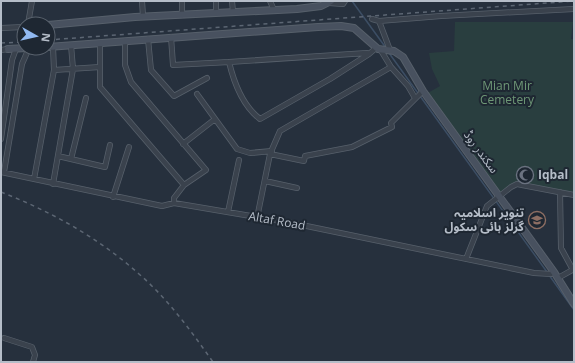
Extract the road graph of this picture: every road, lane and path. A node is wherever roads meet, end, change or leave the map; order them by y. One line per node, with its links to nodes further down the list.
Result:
1 (32, 1): 14 (street)
2 (142, 1): 15 (street)
3 (182, 1): 13 (street)
4 (216, 1): 12 (street)
5 (232, 1): 11 (street)
6 (270, 1): 10 (street)
7 (345, 1): 8 (street)
8 (330, 2): 10 (street)
9 (574, 9): 17 (street)
10 (274, 10): 11 (street)
11 (233, 12): 12 (street)
12 (216, 13): 13 (street)
13 (182, 15): 15 (street)
14 (29, 16)
15 (143, 16): 18 (street)
16 (372, 19): 17 (street)
17 (379, 21): 29 (street)
18 (56, 24)
19 (16, 27): 20 (street)
20 (1, 28)
21 (171, 37): 22 (street, سکندر روڈ); 29 (street, سکندر روڈ); 34 (street)
22 (148, 39): 23 (street, سکندر روڈ); 39 (street)
23 (125, 41): 24 (street, سکندر روڈ); 45 (street)
24 (100, 44): 25 (street, سکندر روڈ); 35 (street)
25 (71, 46): 26 (street, سکندر روڈ); 37 (street)
26 (56, 47)
27 (8, 49): 28 (street); 30 (street)
28 (16, 49): 44 (street)
29 (383, 49): 31 (street); 36 (street); 41 (street, سکندر روڈ)
30 (1, 50)
31 (369, 54): 34 (street); 34 (street)
32 (25, 56): 52 (street)
33 (52, 56): 38 (street)
34 (229, 62)
35 (100, 67): 37 (street); 56 (street)
36 (390, 67): 41 (street); 48 (street)
37 (73, 69): 38 (street); 49 (street)
38 (54, 70): 53 (street)
39 (207, 78)
40 (197, 94): 43 (street)
41 (419, 94): 48 (street); 59 (street, سکندر روڈ)
42 (86, 98): 50 (street)
43 (215, 119): 45 (street); 48 (street)
44 (1, 139)
45 (183, 144): 56 (street)
46 (110, 145): 50 (street)
47 (129, 147): 61 (street)
48 (271, 152): 54 (street)
49 (58, 156): 50 (street); 55 (street)
50 (70, 159)
51 (238, 160): 63 (street)
52 (2, 172): 53 (street, Altaf Road)
53 (34, 180): 55 (street, Altaf Road)
54 (265, 181): 57 (street); 64 (street)
55 (53, 184): 61 (street, Altaf Road)
56 (184, 185): 62 (street)
57 (297, 188)
58 (560, 192): 59 (street); 60 (street); 66 (street)
59 (499, 195): 65 (street); 67 (street, سکندر روڈ)
60 (574, 195)
61 (113, 197): 62 (street, Altaf Road)
62 (174, 203): 63 (street, Altaf Road)
63 (228, 212): 64 (street, Altaf Road)
64 (257, 218): 65 (street, Altaf Road)
65 (466, 259): 67 (street, Altaf Road)
66 (574, 270): 68 (street)
67 (553, 273): 68 (street, سکندر روڈ)
68 (558, 278): 69 (street, سکندر روڈ)
69 (574, 304)
70 (4, 338): 71 (street)
71 (33, 362)

